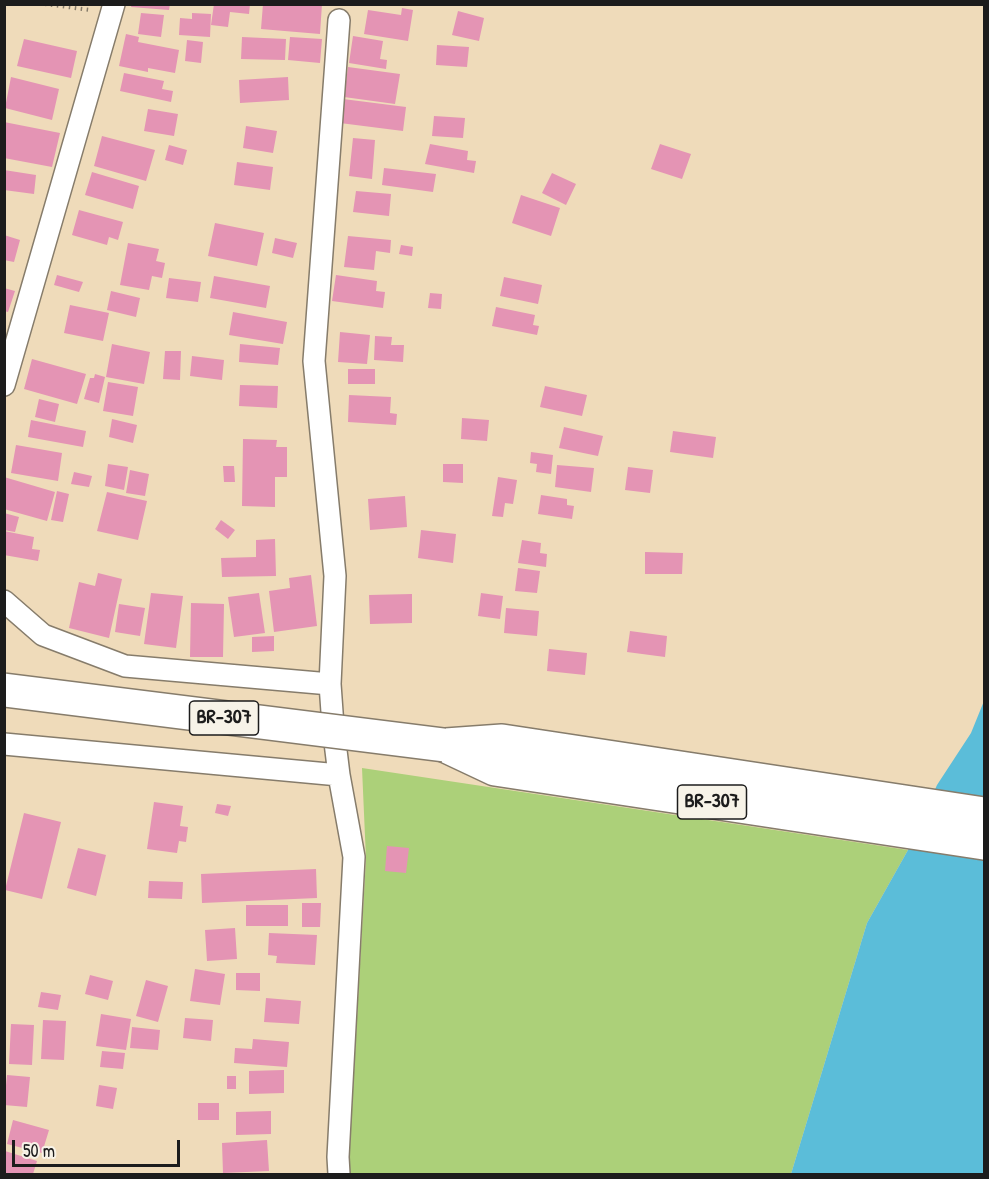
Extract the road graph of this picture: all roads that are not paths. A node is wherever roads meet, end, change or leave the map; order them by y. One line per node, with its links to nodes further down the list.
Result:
1 (113, 8): 3 (street)
2 (339, 20): 5 (street)
3 (4, 385)
4 (4, 601): 5 (street)
5 (330, 684): 9 (street)
6 (4, 690): 8 (main road, BR-307, bridge)
7 (4, 744): 9 (street)
8 (444, 745): 10 (main road, BR-307); 11 (main road, BR-307)
9 (339, 775): 12 (street)
10 (984, 814)
11 (984, 843)
12 (339, 1174)

